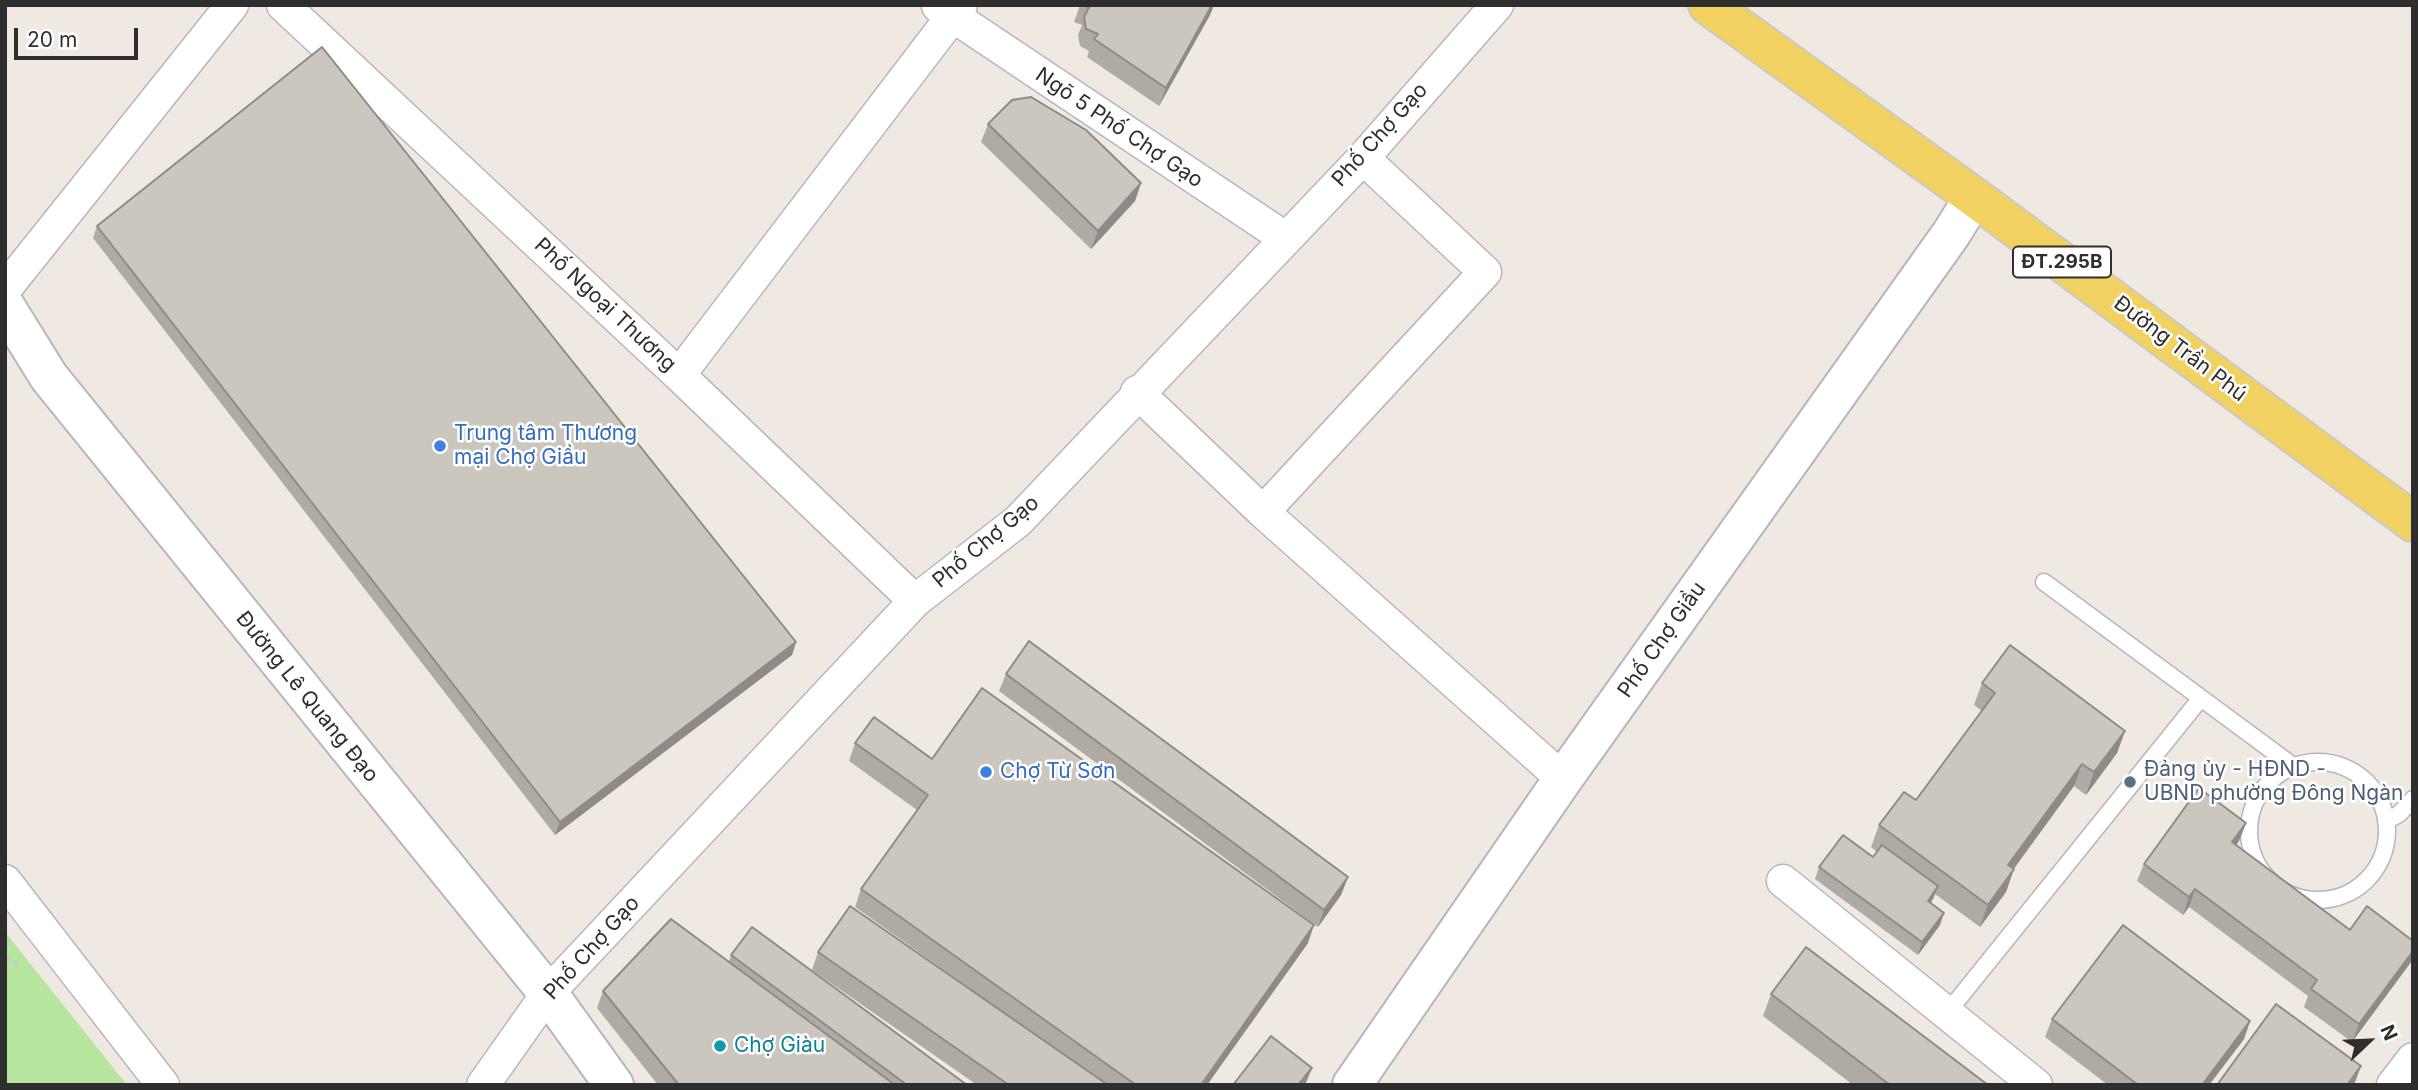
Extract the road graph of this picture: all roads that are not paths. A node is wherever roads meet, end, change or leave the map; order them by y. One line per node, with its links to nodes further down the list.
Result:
1 (232, 5): 9 (street)
2 (283, 5): 11 (street, Phố Ngoại Thương)
3 (1497, 5): 6 (street, Phố Chợ Gạo)
4 (1708, 5): 7 (main road, Đường Trần Phú / ĐT.295B)
5 (950, 9): 8 (street, Ngõ 5 Phố Chợ Gạo); 11 (street, Phố Ngoại Thương)
6 (1363, 158): 8 (street, Phố Chợ Gạo); 13 (street)
7 (1974, 197): 14 (main road, Đường Trần Phú / ĐT.295B); 19 (street, Phố Chợ Giầu)
8 (1285, 238): 12 (street, Phố Chợ Gạo)
9 (5, 289)
10 (5, 306): 24 (street, Đường Lê Quang Đạo)
11 (679, 375): 16 (street)
12 (1137, 392): 13 (street); 16 (street, Phố Chợ Gạo)
13 (1263, 512): 19 (street)
14 (2413, 522)
15 (2044, 582): 17 (lane)
16 (915, 601): 24 (street, Phố Chợ Gạo)
17 (2201, 698): 18 (lane); 25 (lane)
18 (2293, 766): 21 (lane); 21 (lane)
19 (1563, 779): 30 (street, Phố Chợ Giầu)
20 (2413, 799): 21 (lane)
21 (2386, 821)
22 (5, 881): 27 (street)
23 (1783, 881): 25 (street)
24 (548, 993): 28 (street, Phố Chợ Gạo); 29 (street, Đường Lê Quang Đạo)
25 (1947, 1013): 31 (street)
26 (2413, 1059): 32 (street)
27 (163, 1085)
28 (483, 1085)
29 (614, 1085)
30 (1352, 1085)
31 (2036, 1085)
32 (2393, 1085)

